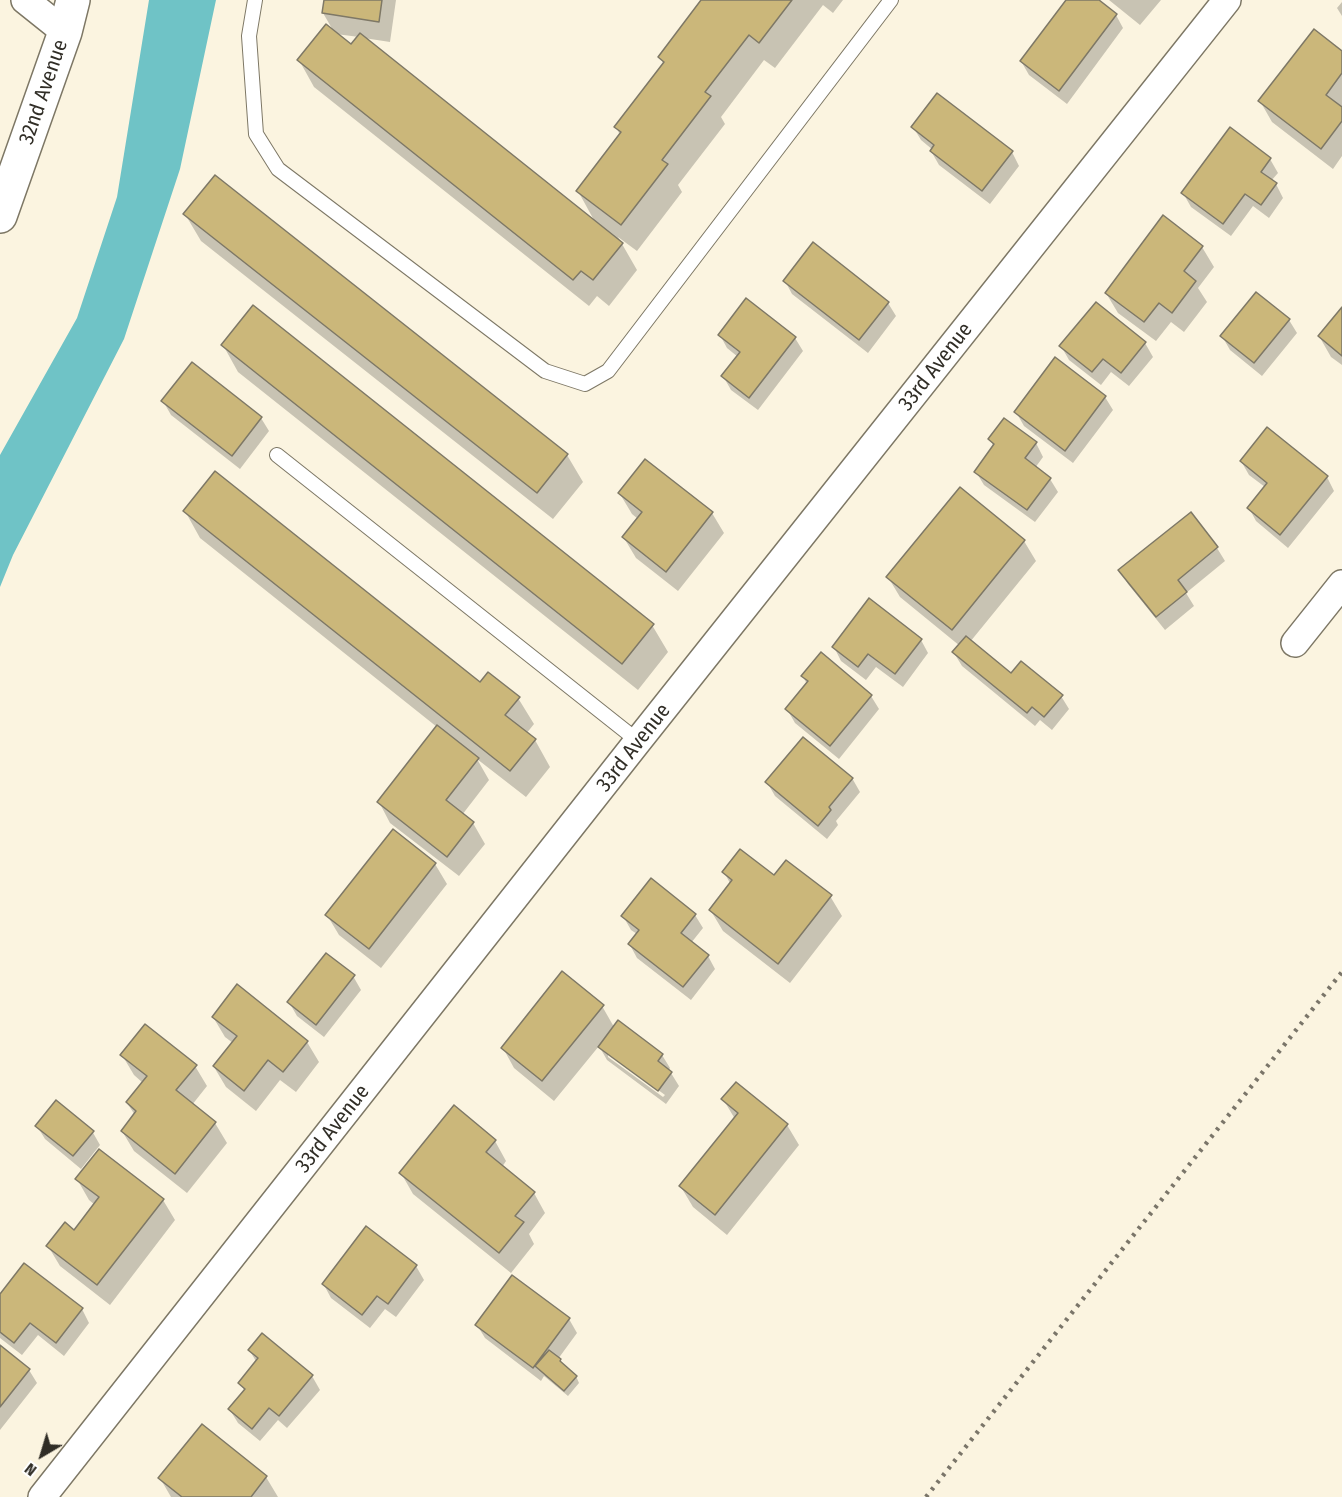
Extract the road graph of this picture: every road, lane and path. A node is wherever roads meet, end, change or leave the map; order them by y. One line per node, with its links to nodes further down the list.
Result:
1 (25, 0): 6 (street)
2 (73, 0): 6 (street, 32nd Avenue)
3 (255, 0): 4 (lane)
4 (891, 0)
5 (1227, 0): 11 (street, 33rd Avenue)
6 (66, 32): 7 (street, 32nd Avenue)
7 (0, 216)
8 (277, 455): 11 (lane)
9 (1342, 584): 10 (street)
10 (1295, 643)
11 (638, 741): 12 (street, 33rd Avenue)
12 (42, 1497)

